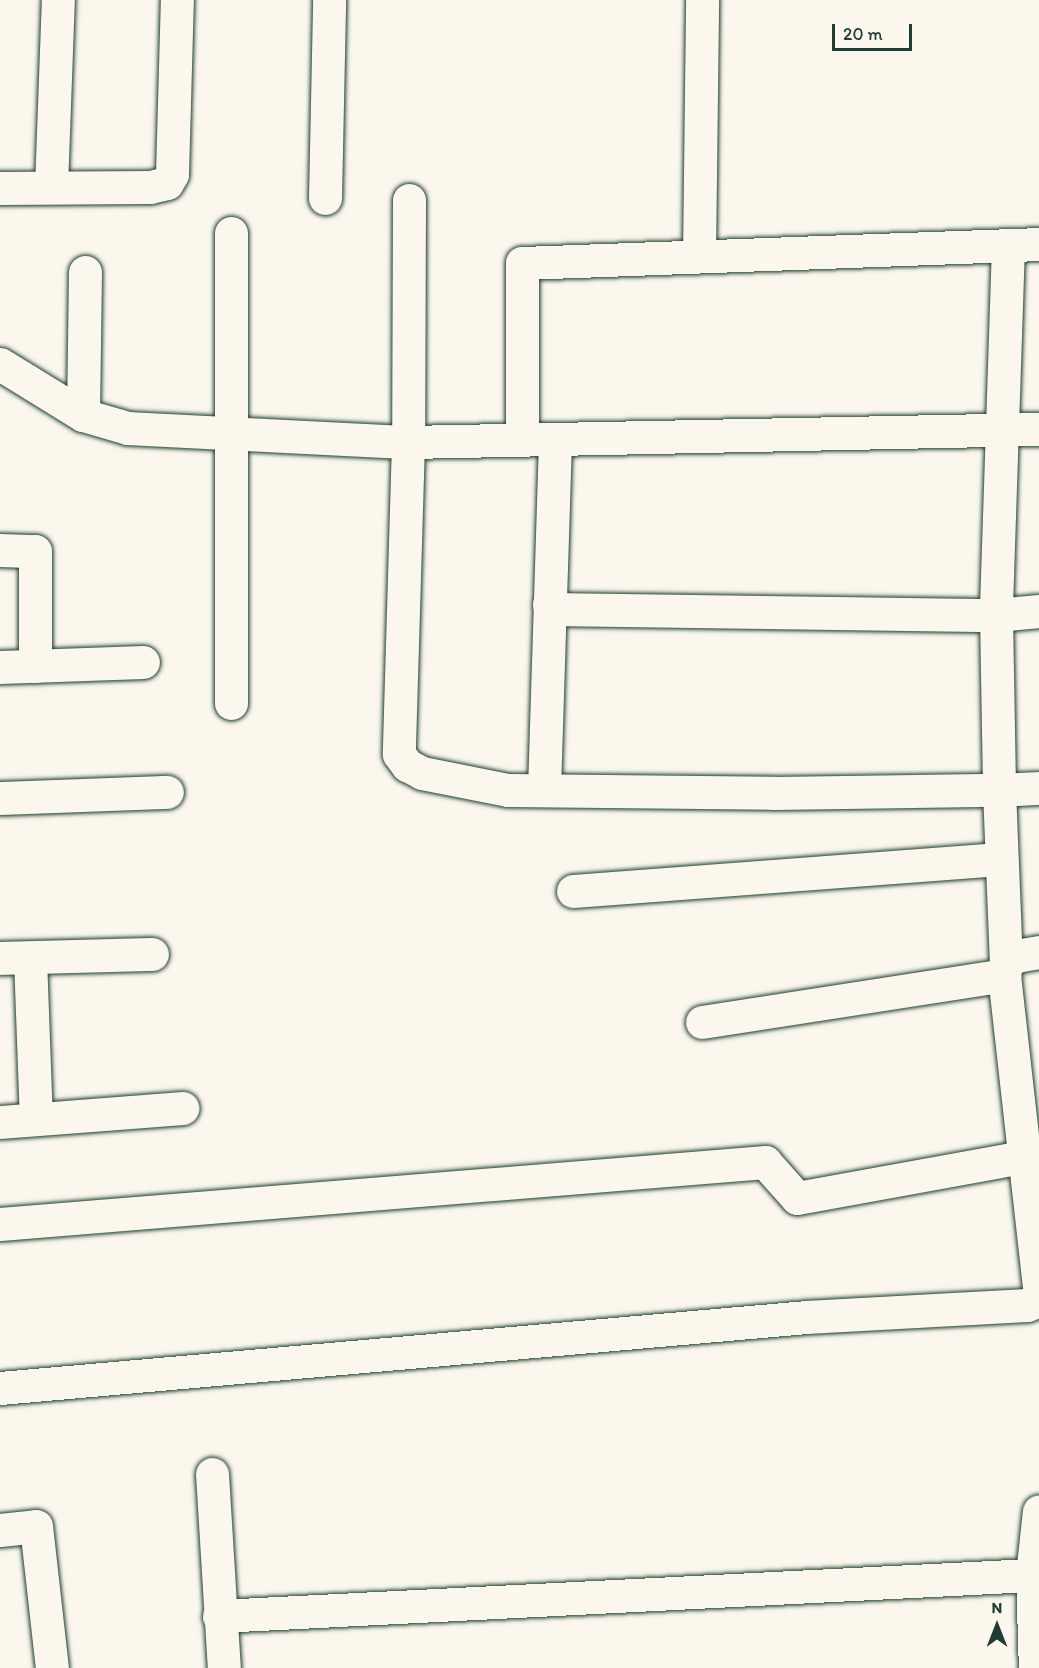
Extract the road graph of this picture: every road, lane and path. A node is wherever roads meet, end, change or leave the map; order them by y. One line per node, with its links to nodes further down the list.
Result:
1 (58, 0): 5 (street)
2 (177, 0): 5 (street)
3 (329, 0): 7 (street)
4 (702, 0): 11 (street)
5 (51, 187): 6 (street)
6 (0, 188)
7 (325, 198)
8 (409, 200): 20 (street)
9 (231, 233): 17 (street)
10 (1024, 244): 11 (street); 16 (street)
11 (699, 256): 19 (street)
12 (85, 272): 14 (street)
13 (0, 364): 14 (street)
14 (83, 415): 17 (street)
15 (1039, 429): 16 (street)
16 (1001, 430): 18 (street); 24 (street)
17 (228, 434): 20 (street); 28 (street)
18 (555, 439): 19 (street); 22 (street)
19 (522, 440): 20 (street)
20 (408, 441): 30 (street)
21 (0, 550): 26 (street)
22 (549, 607): 24 (street); 30 (street)
23 (1039, 611): 24 (street)
24 (996, 615): 31 (street)
25 (143, 662): 26 (street)
26 (35, 666): 27 (street)
27 (0, 667)
28 (231, 703)
29 (1039, 788): 31 (street)
30 (544, 790): 31 (street)
31 (999, 790): 34 (street)
32 (167, 792): 33 (street)
33 (0, 798)
34 (1000, 860): 35 (street); 39 (street)
35 (573, 891)
36 (1039, 952): 39 (street)
37 (152, 954): 38 (street)
38 (15, 958): 42 (street)
39 (1005, 969): 40 (street); 44 (street)
40 (702, 1022)
41 (182, 1107): 42 (street)
42 (36, 1119): 43 (street)
43 (0, 1122)
44 (1022, 1157): 45 (street); 46 (street)
45 (0, 1224)
46 (1039, 1296): 47 (street)
47 (0, 1388)
48 (212, 1474): 52 (street)
49 (1039, 1511): 51 (street)
50 (0, 1530): 53 (street)
51 (1032, 1575): 52 (street); 55 (street)
52 (219, 1616): 54 (street)
53 (52, 1668)
54 (224, 1668)
55 (1035, 1668)

